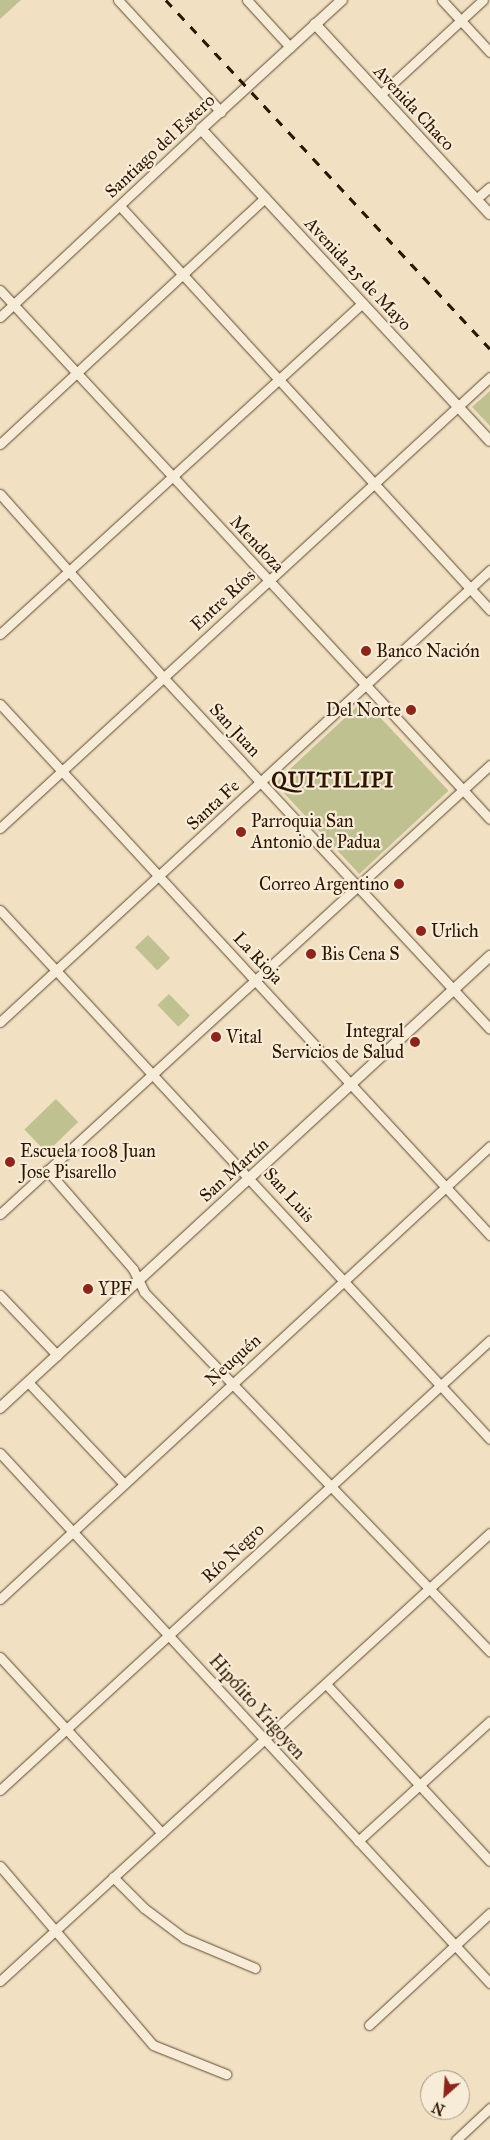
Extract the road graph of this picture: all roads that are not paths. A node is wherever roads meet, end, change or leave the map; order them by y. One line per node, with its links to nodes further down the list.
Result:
1 (118, 0): 11 (street)
2 (247, 0): 8 (street)
3 (342, 0): 7 (street, Santiago del Estero)
4 (442, 0): 6 (street)
5 (483, 0): 6 (street)
6 (461, 20): 9 (street); 10 (street)
7 (315, 24): 8 (street, Santiago del Estero); 10 (street, Avenida Chaco)
8 (290, 47): 11 (street, Santiago del Estero)
9 (490, 52)
10 (380, 95): 15 (street, Avenida Chaco)
11 (220, 112): 12 (street, Santiago del Estero)
12 (201, 129): 14 (street, Avenida 25 de Mayo); 16 (street, Santiago del Estero)
13 (490, 187): 15 (street)
14 (265, 198): 18 (street); 20 (street, Avenida 25 de Mayo)
15 (476, 199): 17 (street, Avenida Chaco)
16 (120, 206): 18 (street); 21 (street, Santiago del Estero)
17 (490, 214)
18 (183, 274): 23 (street); 25 (street)
19 (0, 290): 21 (street, Mendoza)
20 (363, 304): 25 (street); 26 (street, Avenida 25 de Mayo)
21 (13, 305): 22 (street, Santiago del Estero); 23 (street, Mendoza)
22 (0, 317)
23 (76, 373): 28 (street); 29 (street, Mendoza)
24 (490, 377): 26 (street, Entre Ríos)
25 (280, 380): 29 (street); 30 (street)
26 (458, 407): 27 (street, Avenida 25 de Mayo); 30 (street, Entre Ríos)
27 (490, 441)
28 (0, 444)
29 (173, 477): 33 (street); 34 (street, Mendoza)
30 (374, 484): 34 (street, Entre Ríos); 35 (street)
31 (0, 494): 33 (street, San Juan)
32 (490, 570): 35 (street, Santa Fe)
33 (70, 572): 37 (street); 38 (street, San Juan)
34 (269, 581): 38 (street, Entre Ríos); 39 (street, Mendoza)
35 (470, 588): 36 (street); 39 (street, Santa Fe)
36 (490, 610)
37 (0, 634)
38 (163, 677): 42 (street, Entre Ríos); 43 (street, San Juan)
39 (366, 685): 43 (street, Santa Fe); 44 (street, Mendoza)
40 (0, 704): 42 (street, La Rioja)
41 (490, 765): 44 (street)
42 (62, 770): 46 (street, Entre Ríos); 47 (street, La Rioja)
43 (261, 782): 47 (street, Santa Fe); 48 (street, San Juan)
44 (462, 790): 45 (street, Mendoza); 48 (street)
45 (490, 819)
46 (0, 828)
47 (160, 875): 51 (street, Santa Fe); 52 (street, La Rioja)
48 (358, 886): 52 (street); 53 (street, San Juan)
49 (0, 910): 51 (street, San Luis)
50 (490, 956): 53 (street, San Martín)
51 (56, 971): 54 (street, Santa Fe); 56 (street, San Luis)
52 (256, 980): 56 (street); 57 (street, La Rioja)
53 (453, 989): 55 (street, San Juan); 57 (street, San Martín)
54 (0, 1022)
55 (490, 1029)
56 (152, 1074): 59 (street); 60 (street, San Luis)
57 (352, 1084): 60 (street, San Martín); 61 (street, La Rioja)
58 (490, 1146): 61 (street, Neuquén)
59 (48, 1170): 62 (street); 64 (street)
60 (250, 1177): 64 (street, San Martín); 65 (street, San Luis)
61 (445, 1186): 63 (street, La Rioja); 65 (street, Neuquén)
62 (0, 1214)
63 (490, 1235)
64 (138, 1279): 68 (street, San Martín); 70 (street)
65 (345, 1280): 70 (street, Neuquén); 71 (street, San Luis)
66 (0, 1295): 68 (street)
67 (490, 1340): 71 (street, Río Negro)
68 (57, 1355): 69 (street, San Martín)
69 (28, 1382): 72 (street, San Martín); 75 (street)
70 (230, 1384): 75 (street, Neuquén); 76 (street)
71 (441, 1386): 73 (street, San Luis); 76 (street, Río Negro)
72 (0, 1408)
73 (490, 1439)
74 (0, 1453): 77 (street, Hipólito Yrigoyen)
75 (124, 1484): 77 (street, Neuquén)
76 (328, 1486): 79 (street); 81 (street, Río Negro)
77 (73, 1532): 80 (street, Neuquén); 81 (street, Hipólito Yrigoyen)
78 (490, 1532): 79 (street)
79 (430, 1588): 82 (street); 84 (street)
80 (0, 1599)
81 (170, 1636): 86 (street, Río Negro); 87 (street, Hipólito Yrigoyen)
82 (490, 1652)
83 (0, 1657): 86 (street)
84 (326, 1684): 87 (street); 88 (street)
85 (490, 1721): 88 (street)
86 (67, 1730): 89 (street, Río Negro); 90 (street)
87 (264, 1738): 90 (street); 91 (street, Hipólito Yrigoyen)
88 (419, 1785): 91 (street); 92 (street)
89 (0, 1790)
90 (162, 1833): 94 (street)
91 (358, 1841): 97 (street, Hipólito Yrigoyen)
92 (490, 1861)
93 (0, 1866): 96 (street)
94 (113, 1877): 96 (street); 98 (street)
95 (490, 1913): 97 (street)
96 (55, 1928): 99 (street); 102 (street)
97 (456, 1945): 100 (street, Hipólito Yrigoyen); 101 (street)
98 (255, 1968)
99 (0, 1982)
100 (490, 1982)
101 (369, 2025)
102 (226, 2074)
103 (490, 2108): 104 (street)
104 (456, 2140)

